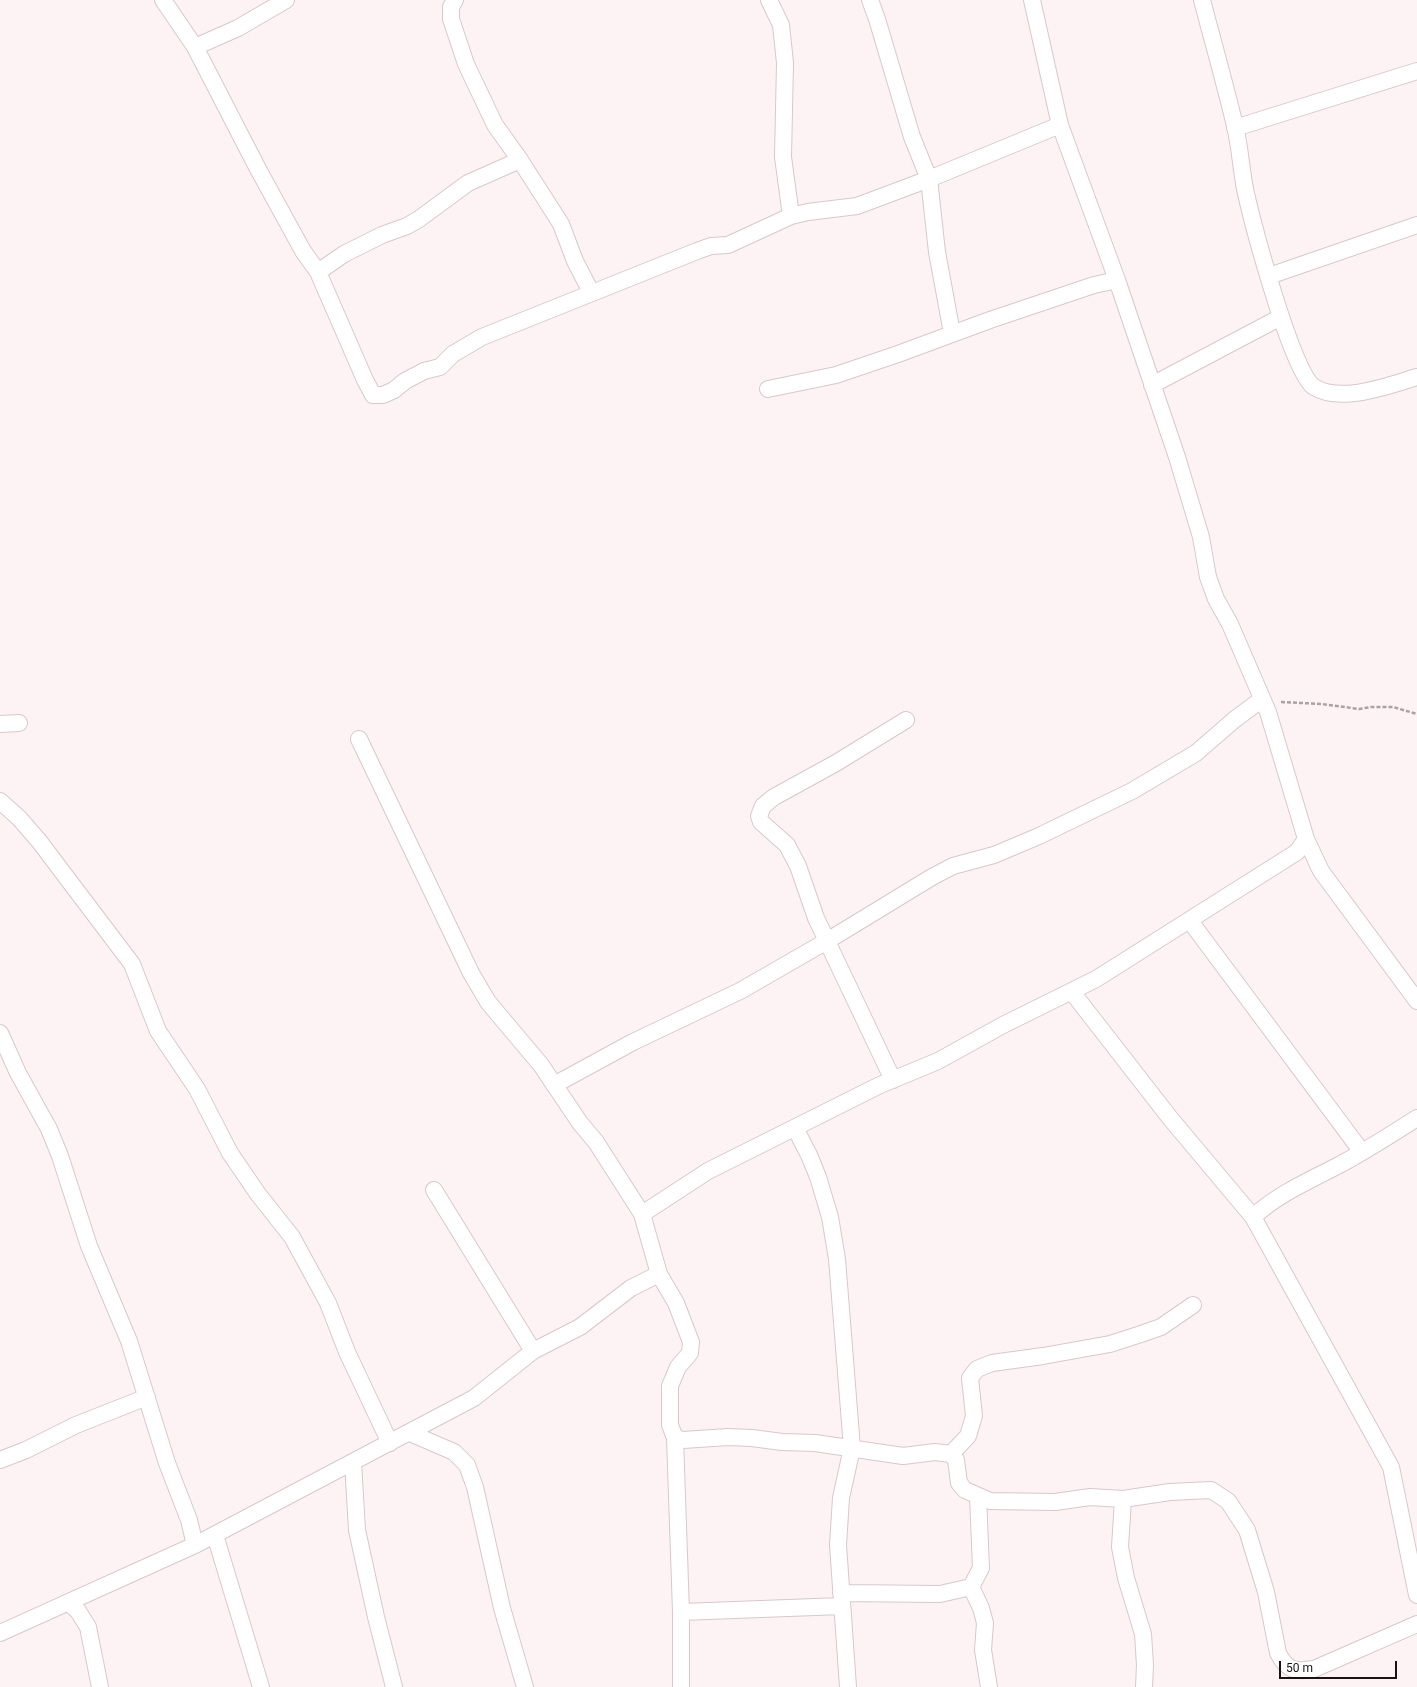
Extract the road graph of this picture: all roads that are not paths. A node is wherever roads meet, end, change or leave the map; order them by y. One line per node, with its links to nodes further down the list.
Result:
1 (163, 0): 8 (street)
2 (286, 0): 8 (street)
3 (455, 0): 12 (street)
4 (769, 0): 14 (street)
5 (870, 0): 13 (street)
6 (1032, 0): 10 (street)
7 (1202, 0): 11 (street)
8 (195, 47): 16 (street)
9 (1417, 71): 11 (street)
10 (1060, 125): 13 (street); 18 (street)
11 (1235, 128): 17 (street)
12 (520, 160): 16 (street); 19 (street)
13 (929, 179): 14 (street); 21 (street)
14 (791, 216): 19 (street)
15 (1417, 225): 17 (street)
16 (318, 272): 19 (street)
17 (1269, 276): 20 (street)
18 (1117, 280): 21 (street); 23 (street)
19 (591, 292)
20 (1281, 317): 22 (street); 23 (street)
21 (952, 333): 24 (street)
22 (1417, 377)
23 (1152, 385): 25 (street)
24 (768, 389)
25 (1262, 699): 31 (street); 33 (street)
26 (906, 720): 33 (street)
27 (20, 723): 28 (street)
28 (0, 724)
29 (359, 739): 38 (street)
30 (0, 801): 51 (street)
31 (1306, 839): 32 (street); 35 (street)
32 (1190, 921): 34 (street); 41 (street)
33 (827, 941): 37 (street); 38 (street)
34 (1072, 992): 37 (street); 44 (street)
35 (1417, 1001)
36 (0, 1033): 48 (street)
37 (893, 1080): 40 (street)
38 (554, 1085): 43 (street)
39 (1417, 1118): 41 (street)
40 (795, 1128): 43 (street); 52 (street)
41 (1362, 1152): 44 (street)
42 (434, 1190): 47 (street)
43 (642, 1214): 45 (street)
44 (1253, 1217): 61 (street)
45 (659, 1274): 47 (street); 50 (street)
46 (1193, 1306): 53 (street)
47 (533, 1351): 49 (street)
48 (147, 1397): 54 (street); 59 (street)
49 (410, 1433): 51 (street); 70 (street)
50 (675, 1438): 52 (street); 64 (street)
51 (390, 1443): 55 (street)
52 (852, 1448): 53 (street); 62 (street)
53 (951, 1454): 56 (street)
54 (0, 1460)
55 (353, 1462): 58 (street); 69 (street)
56 (978, 1496): 57 (street); 60 (street)
57 (1123, 1499): 65 (street); 74 (street)
58 (215, 1535): 59 (street); 68 (street)
59 (195, 1545): 63 (street)
60 (971, 1587): 62 (street); 73 (street)
61 (1417, 1595)
62 (842, 1600): 64 (street); 72 (street)
63 (69, 1603): 66 (street); 67 (street)
64 (681, 1612): 71 (street)
65 (1417, 1624)
66 (0, 1632)
67 (100, 1687)
68 (261, 1687)
69 (394, 1687)
70 (525, 1687)
71 (681, 1687)
72 (848, 1687)
73 (989, 1687)
74 (1144, 1687)

